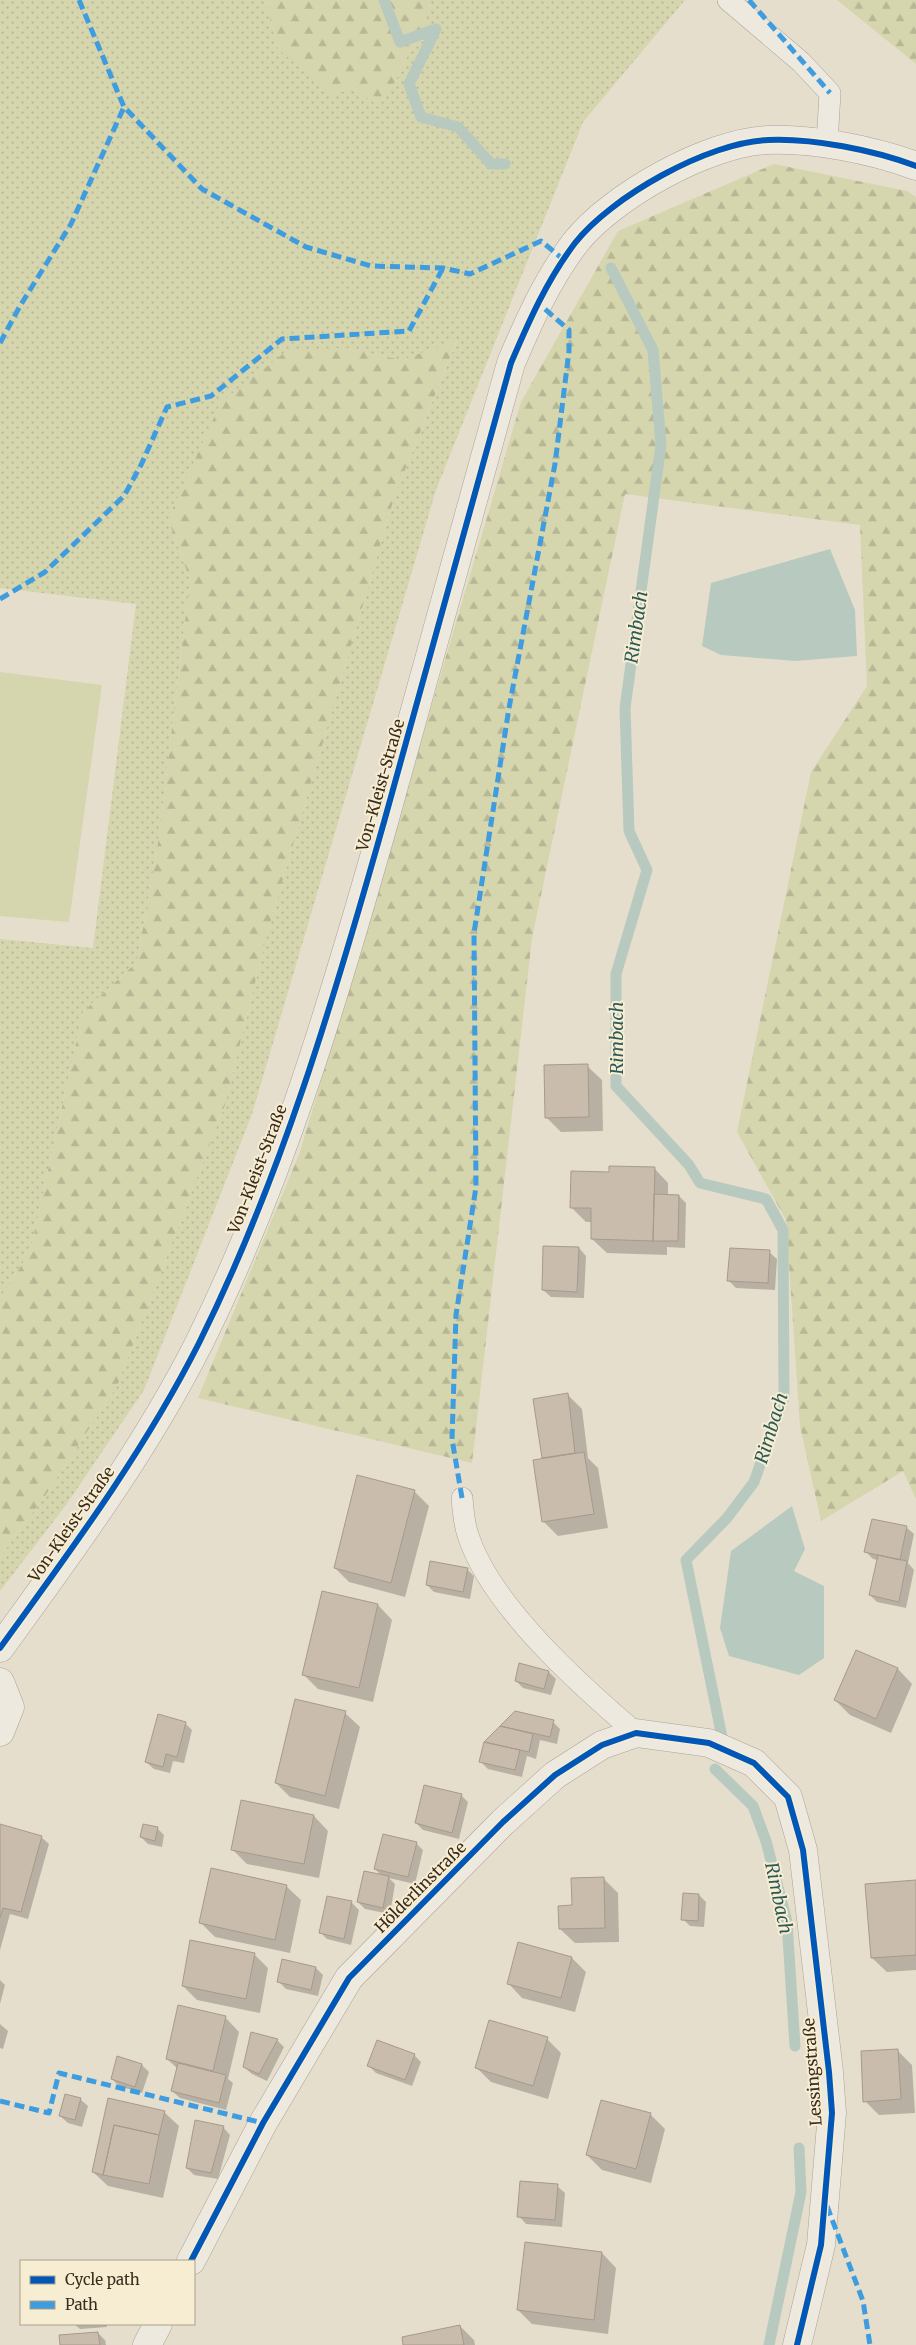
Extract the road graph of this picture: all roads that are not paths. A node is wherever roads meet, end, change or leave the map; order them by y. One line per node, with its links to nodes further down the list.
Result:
1 (728, 0): 2 (lane)
2 (827, 144): 3 (street, Von-Kleist-Straße); 5 (street, Von-Kleist-Straße)
3 (916, 166)
4 (462, 1498): 8 (lane)
5 (0, 1648)
6 (0, 1682): 7 (street)
7 (0, 1732)
8 (636, 1733): 9 (street, Hölderlinstraße); 10 (street, Hölderlinstraße)
9 (788, 1797): 13 (street, Lessingstraße)
10 (192, 2260)
11 (157, 2325): 12 (street)
12 (147, 2345)
13 (797, 2345)

